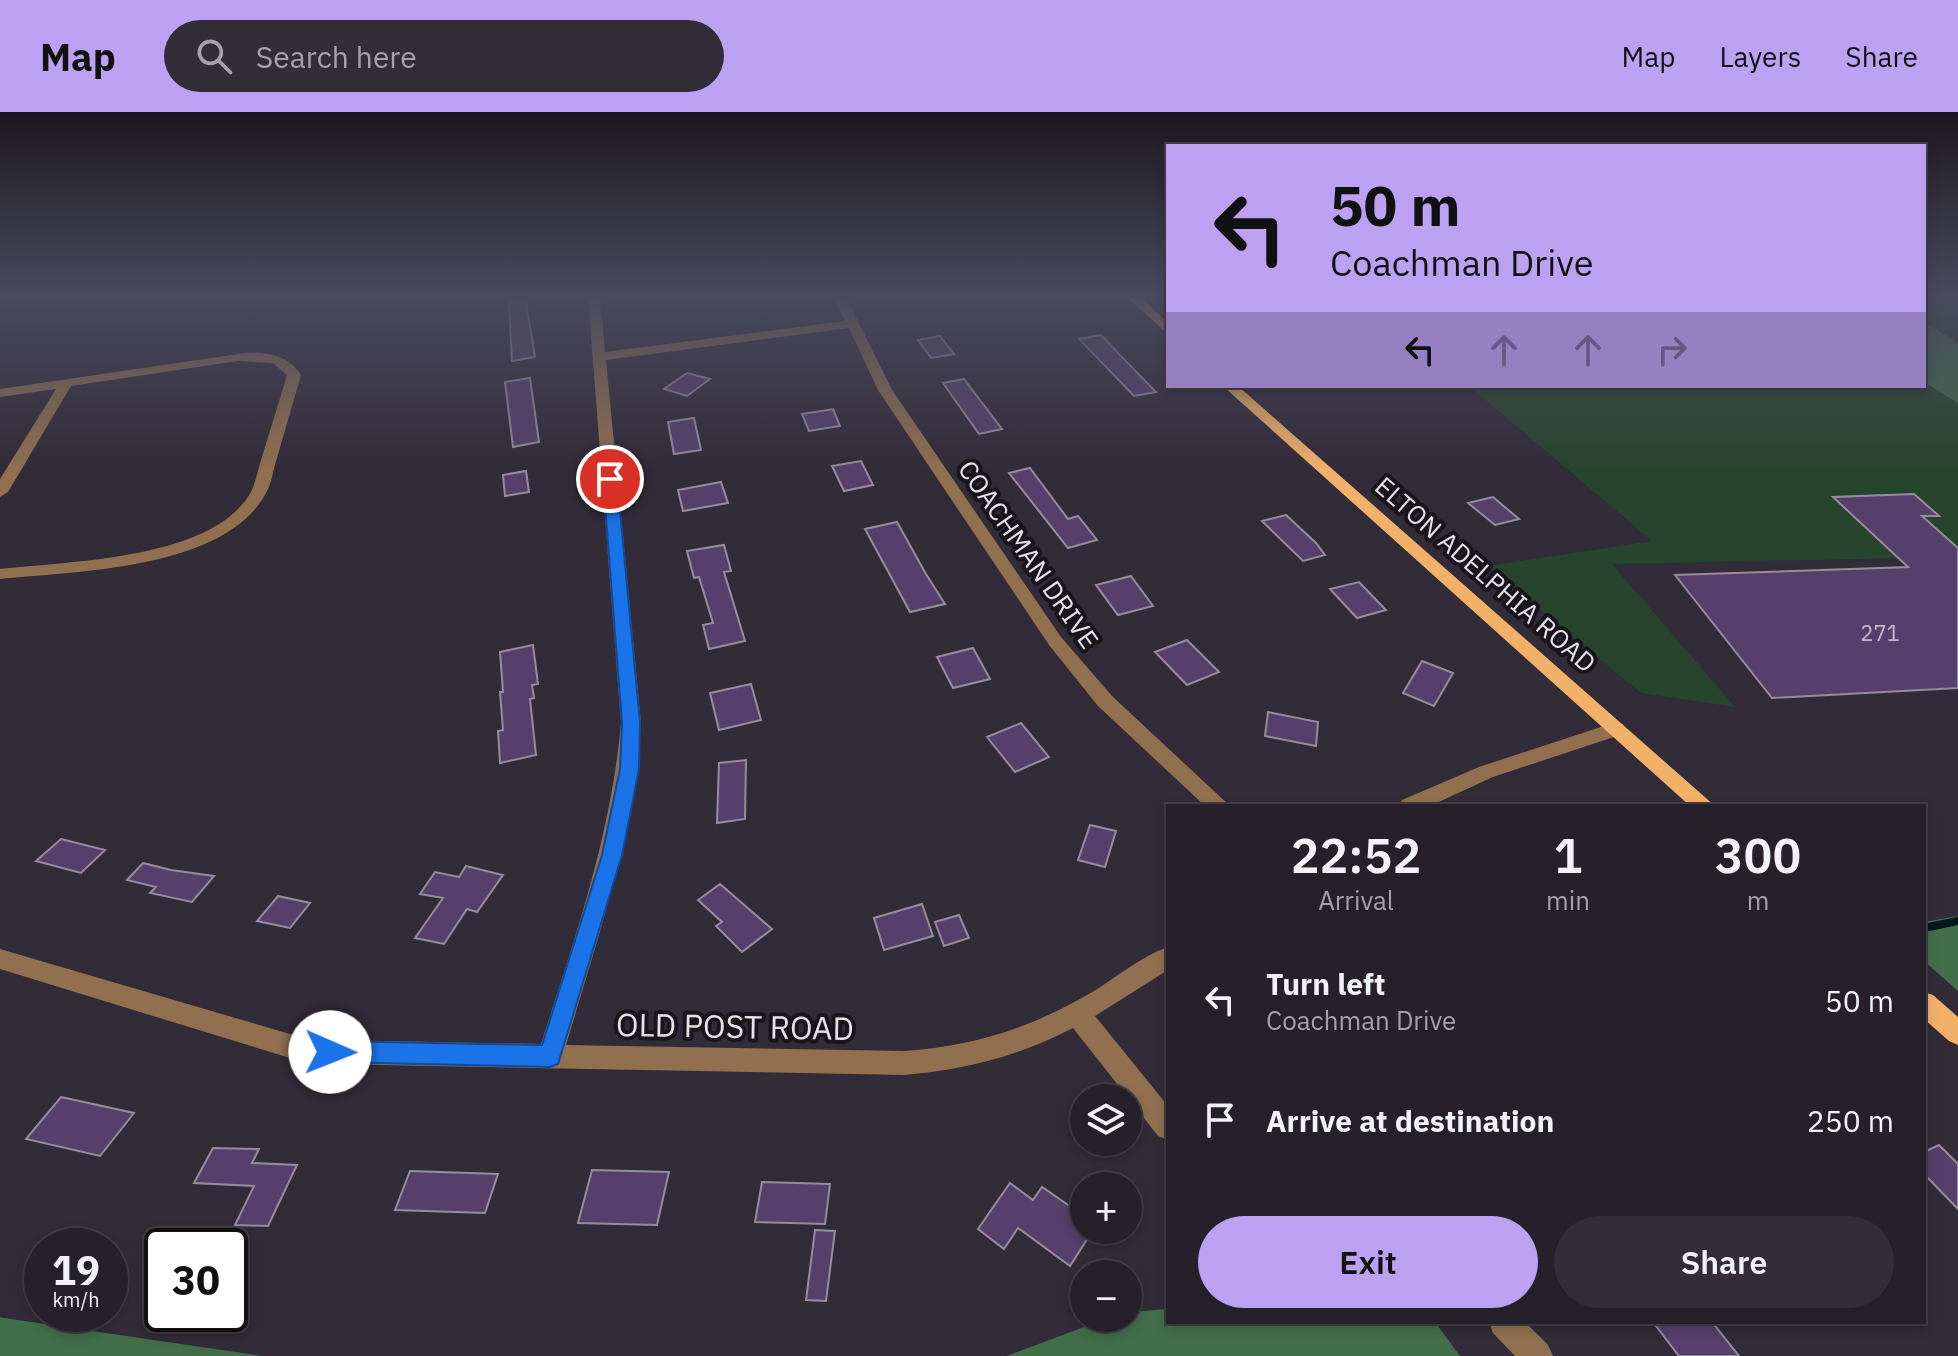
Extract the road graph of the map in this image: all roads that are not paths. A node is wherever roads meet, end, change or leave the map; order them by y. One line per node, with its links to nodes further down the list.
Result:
1 (615, 355): 3 (street)
2 (868, 355): 10 (street, COACHMAN DRIVE)
3 (600, 357): 18 (street)
4 (66, 383): 6 (street); 7 (street); 8 (street)
5 (1232, 388): 9 (main road, ELTON ADELPHIA ROAD)
6 (0, 393)
7 (0, 492)
8 (0, 574)
9 (1616, 729): 11 (street); 12 (main road, ELTON ADELPHIA ROAD)
10 (1217, 804)
11 (1414, 804)
12 (1702, 804)
13 (1166, 958): 16 (street, OLD POST ROAD)
14 (0, 959): 18 (street, OLD POST ROAD)
15 (1926, 1005): 17 (main road)
16 (1078, 1015): 18 (street, OLD POST ROAD); 19 (street)
17 (1958, 1033)
18 (550, 1056)
19 (1166, 1125)
20 (1506, 1324): 21 (street)
21 (1537, 1356)

